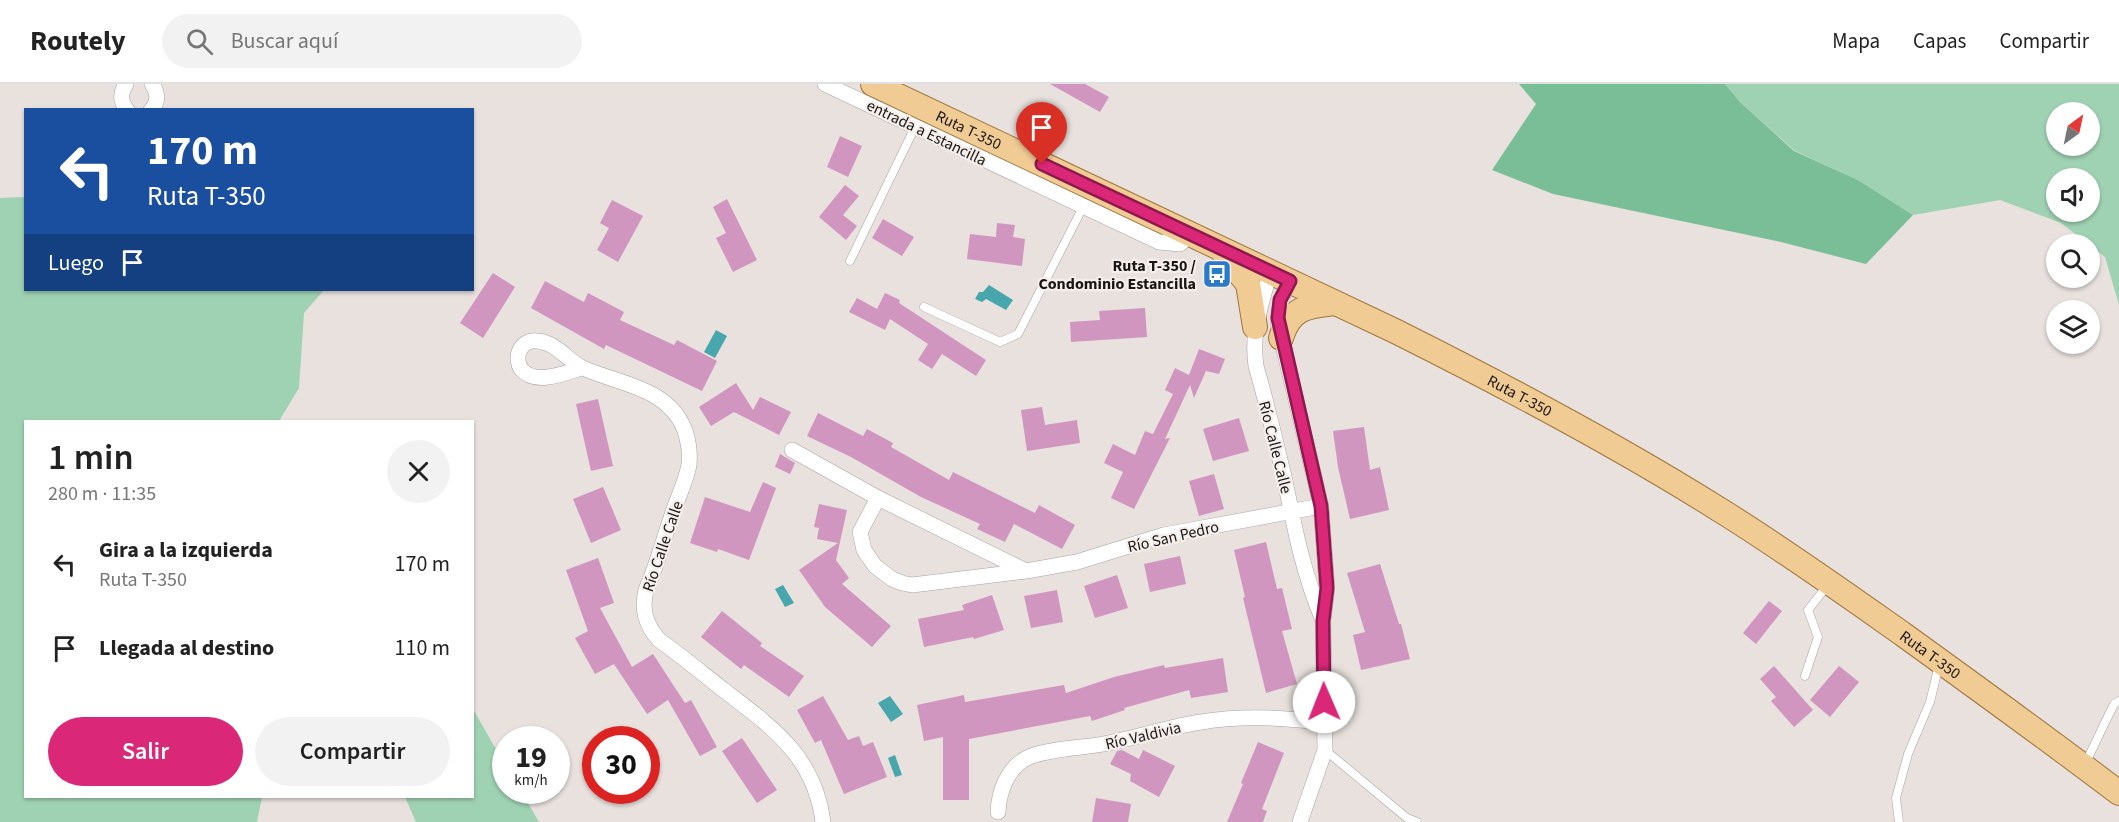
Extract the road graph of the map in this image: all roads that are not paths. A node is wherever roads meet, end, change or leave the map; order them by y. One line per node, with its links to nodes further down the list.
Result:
1 (126, 84): 5 (street)
2 (152, 84): 6 (street)
3 (825, 84): 7 (street, entrada a Estancilla)
4 (873, 84): 9 (main road, Ruta T-350)
5 (126, 108)
6 (152, 108)
7 (915, 127): 8 (street, entrada a Estancilla); 11 (lane)
8 (1083, 207): 9 (street, entrada a Estancilla); 14 (lane)
9 (1191, 234): 10 (main road, Ruta T-350)
10 (1218, 246): 12 (main road, Ruta T-350); 15 (main road)
11 (850, 261)
12 (1280, 276): 13 (main road, Ruta T-350); 15 (street, Río Calle Calle); 16 (street, Río Calle Calle)
13 (1335, 303): 16 (main road); 23 (main road, Ruta T-350)
14 (924, 307)
15 (1255, 327): 21 (street, Río Calle Calle)
16 (1281, 338): 20 (street, Río Calle Calle)
17 (581, 368): 33 (street, Río Calle Calle)
18 (792, 450): 19 (street)
19 (879, 498): 22 (street); 22 (street, Río San Pedro)
20 (1321, 506): 21 (street, Río San Pedro); 24 (street, Río Calle Calle)
21 (1291, 511): 22 (street, Río San Pedro); 24 (street, Río Calle Calle)
22 (1026, 571)
23 (1829, 582): 25 (main road, Ruta T-350); 26 (lane)
24 (1323, 621): 28 (street, Río Calle Calle)
25 (1940, 661): 30 (main road, Ruta T-350); 36 (lane)
26 (1805, 676)
27 (2119, 700): 30 (lane)
28 (1325, 723): 29 (street, Río Calle Calle); 32 (street, Río Valdivia)
29 (1325, 750): 34 (street, Río Calle Calle); 35 (lane)
30 (2084, 766): 31 (main road, Ruta T-350)
31 (2119, 793)
32 (998, 812)
33 (823, 822)
34 (1300, 822)
35 (1417, 822)
36 (1899, 822)

